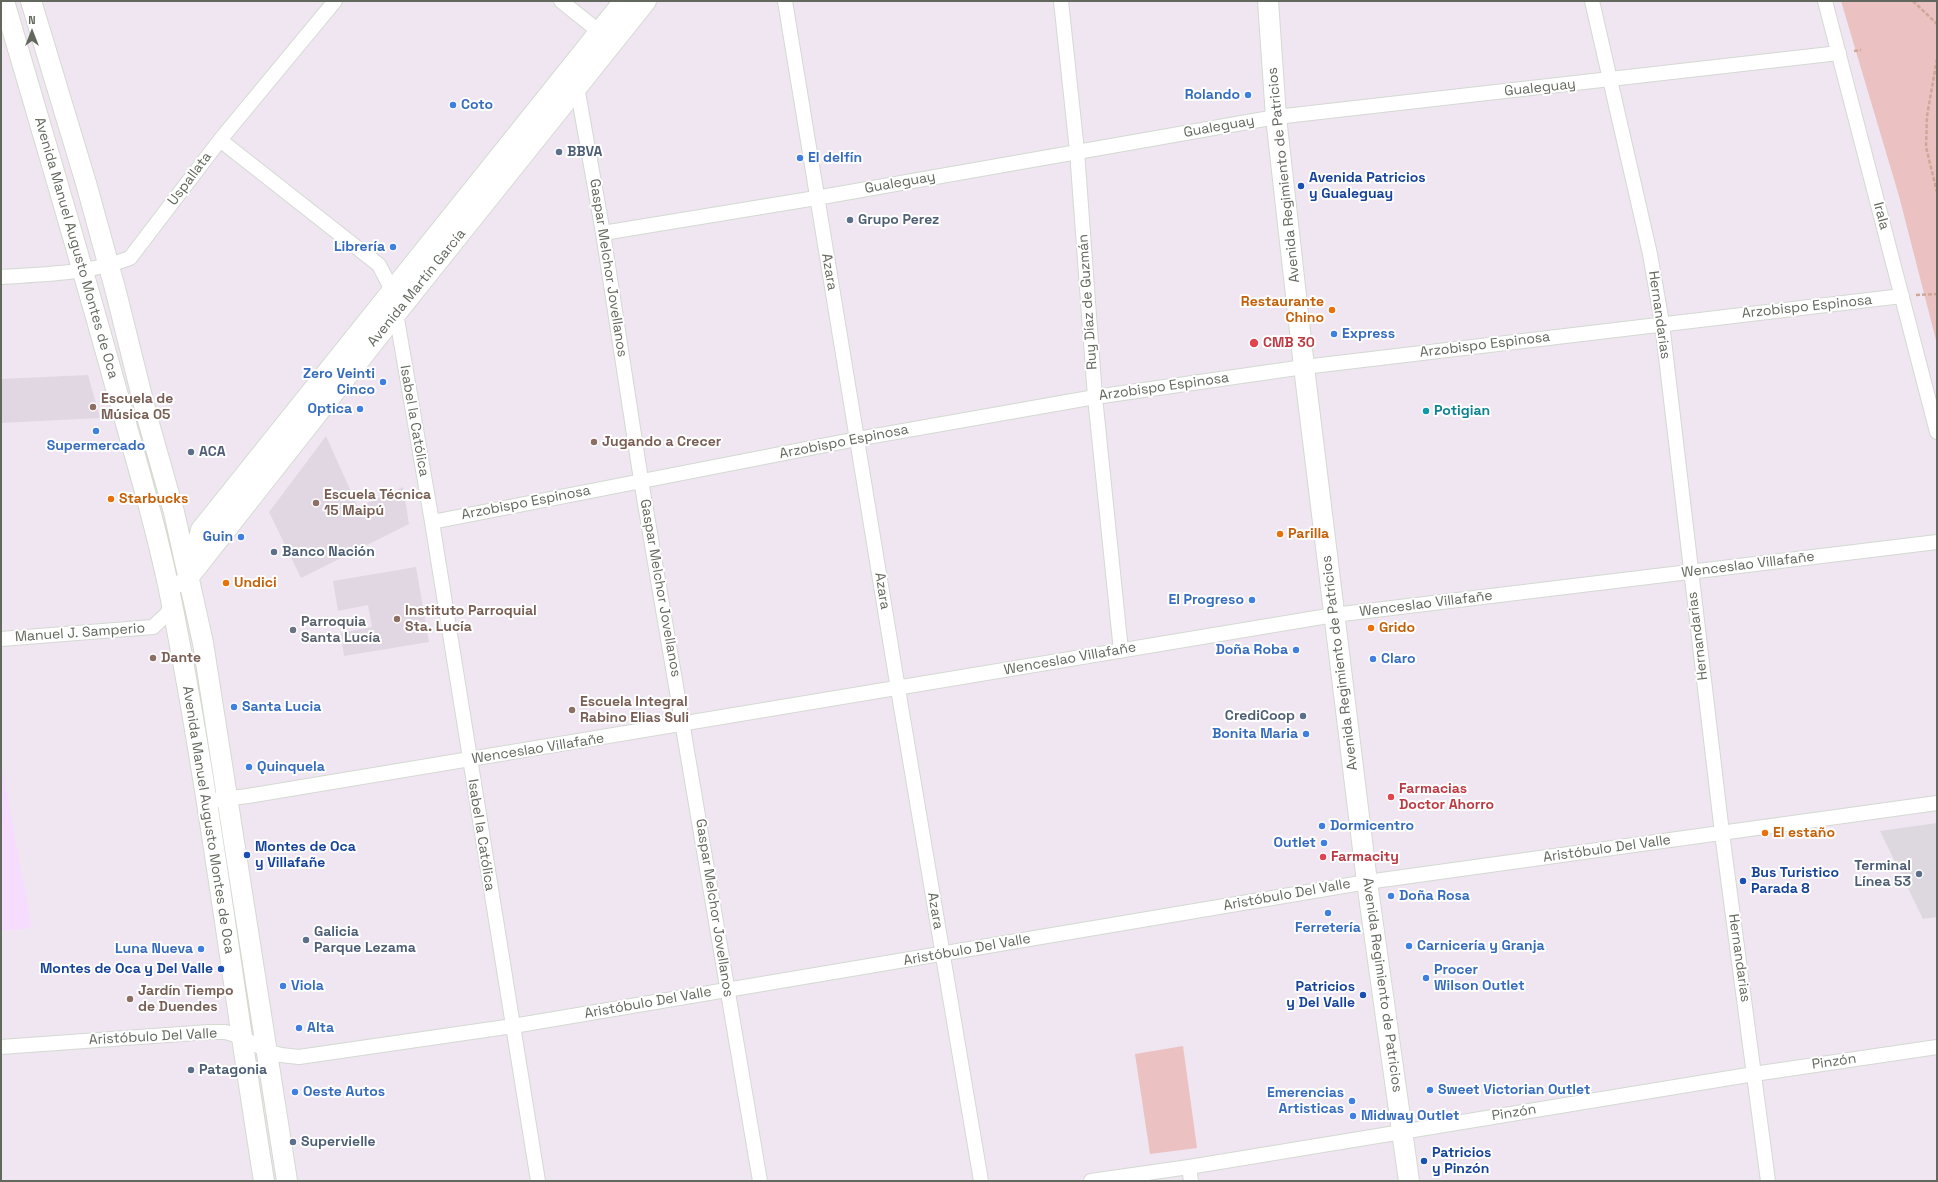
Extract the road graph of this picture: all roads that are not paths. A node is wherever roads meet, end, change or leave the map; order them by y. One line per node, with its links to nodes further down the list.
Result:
1 (4, 1): 23 (main road, Avenida Manuel Augusto Montes de Oca)
2 (31, 1): 22 (main road, Avenida Manuel Augusto Montes de Oca)
3 (336, 1): 18 (street, Uspallata)
4 (561, 1): 12 (street)
5 (624, 1): 12 (main road, Avenida Martín García)
6 (646, 1): 12 (main road, Avenida Martín García)
7 (785, 1): 20 (street, Azara)
8 (1061, 1): 19 (street, Ruy Díaz de Guzmán)
9 (1268, 1): 17 (main road, Avenida Regimiento de Patricios)
10 (1592, 1): 15 (street, Hernandarias)
11 (1825, 1): 13 (street, Irala)
12 (607, 37): 14 (main road, Avenida Martín García); 16 (main road, Avenida Martín García)
13 (1839, 53): 15 (street, Gualeguay); 26 (street, Irala)
14 (572, 67): 16 (street, Gaspar Melchor Jovellanos); 25 (main road, Avenida Martín García)
15 (1610, 80): 17 (street, Gualeguay); 28 (street, Hernandarias)
16 (578, 86): 21 (street, Gaspar Melchor Jovellanos); 27 (main road, Avenida Martín García)
17 (1276, 117): 19 (street, Gualeguay); 29 (main road, Avenida Regimiento de Patricios)
18 (220, 140): 22 (street, Uspallata); 25 (street, Isabel la Católica)
19 (1077, 151): 20 (street, Gualeguay); 30 (street, Ruy Díaz de Guzmán)
20 (816, 198): 21 (street, Gualeguay); 32 (street, Azara)
21 (603, 233): 33 (street, Gaspar Melchor Jovellanos)
22 (108, 266): 23 (street, Uspallata); 37 (main road, Avenida Manuel Augusto Montes de Oca)
23 (84, 271): 24 (street, Uspallata); 38 (main road, Avenida Manuel Augusto Montes de Oca)
24 (1, 277)
25 (392, 290): 27 (street, Isabel la Católica); 37 (main road, Avenida Martín García)
26 (1902, 296): 28 (street, Arzobispo Espinosa); 31 (street, Irala)
27 (395, 315): 34 (street, Isabel la Católica); 37 (main road, Avenida Martín García)
28 (1662, 323): 29 (street, Arzobispo Espinosa); 36 (street, Hernandarias)
29 (1304, 367): 30 (street, Arzobispo Espinosa); 39 (main road, Avenida Regimiento de Patricios)
30 (1095, 397): 32 (street, Arzobispo Espinosa); 41 (street, Ruy Díaz de Guzmán)
31 (1937, 432)
32 (857, 439): 33 (street, Arzobispo Espinosa); 42 (street, Azara)
33 (641, 480): 34 (street, Arzobispo Espinosa); 43 (street, Gaspar Melchor Jovellanos)
34 (432, 522): 44 (street, Isabel la Católica)
35 (1937, 542): 36 (street, Wenceslao Villafañe)
36 (1690, 572): 39 (street, Wenceslao Villafañe); 48 (street, Hernandarias)
37 (189, 576): 38 (main road, Avenida Martín García); 45 (main road, Avenida Manuel Augusto Montes de Oca)
38 (172, 604): 40 (street, Manuel J. Samperio); 46 (main road, Avenida Manuel Augusto Montes de Oca)
39 (1334, 615): 41 (street, Wenceslao Villafañe); 49 (main road, Avenida Regimiento de Patricios)
40 (1, 639)
41 (1121, 651): 42 (street, Wenceslao Villafañe)
42 (898, 689): 43 (street, Wenceslao Villafañe); 50 (street, Azara)
43 (683, 725): 44 (street, Wenceslao Villafañe); 51 (street, Gaspar Melchor Jovellanos)
44 (469, 760): 45 (street, Wenceslao Villafañe); 52 (street, Isabel la Católica)
45 (228, 799): 46 (street, Wenceslao Villafañe); 56 (main road, Avenida Manuel Augusto Montes de Oca)
46 (207, 801): 53 (main road, Avenida Manuel Augusto Montes de Oca)
47 (1937, 803): 48 (street, Aristóbulo Del Valle)
48 (1722, 833): 49 (street, Aristóbulo Del Valle); 57 (street, Hernandarias)
49 (1367, 882): 50 (street, Aristóbulo Del Valle); 58 (main road, Avenida Regimiento de Patricios)
50 (942, 955): 51 (street, Aristóbulo Del Valle); 64 (street, Azara)
51 (727, 989): 52 (street, Aristóbulo Del Valle); 63 (street, Gaspar Melchor Jovellanos)
52 (513, 1026): 56 (street, Aristóbulo Del Valle); 62 (street, Isabel la Católica)
53 (240, 1036): 54 (street, Aristóbulo Del Valle); 56 (street, Aristóbulo Del Valle); 60 (main road, Avenida Manuel Augusto Montes de Oca)
54 (1, 1047)
55 (1937, 1047): 57 (street, Pinzón)
56 (267, 1051): 61 (main road, Avenida Manuel Augusto Montes de Oca)
57 (1754, 1074): 58 (street, Pinzón); 68 (street, Hernandarias)
58 (1402, 1131): 59 (street, Pinzón); 67 (main road, Avenida Regimiento de Patricios)
59 (1189, 1167): 65 (street, Pinzón); 66 (street)
60 (264, 1181)
61 (287, 1181)
62 (538, 1181)
63 (760, 1181)
64 (981, 1181)
65 (1091, 1181)
66 (1191, 1181)
67 (1409, 1181)
68 (1768, 1181)

